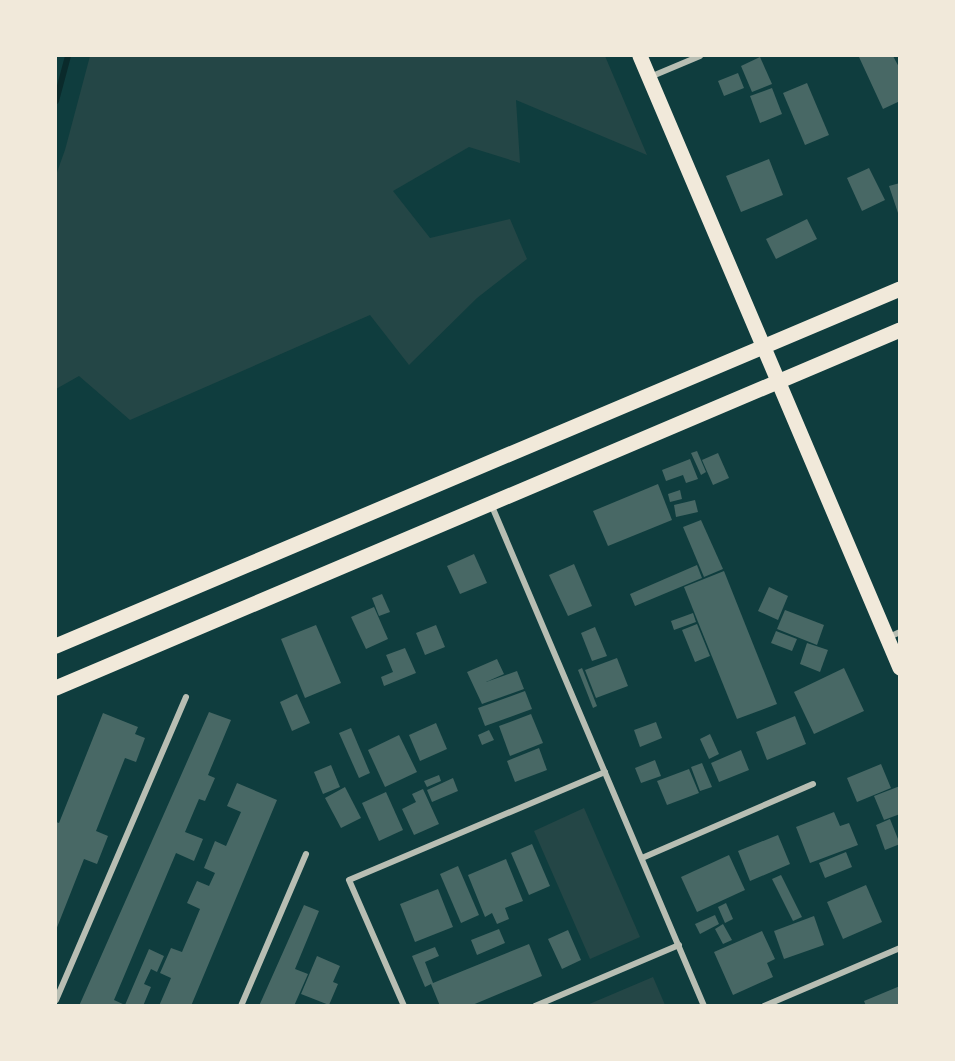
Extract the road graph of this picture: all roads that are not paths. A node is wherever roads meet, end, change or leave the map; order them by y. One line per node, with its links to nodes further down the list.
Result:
1 (640, 56): 3 (main road)
2 (700, 56): 3 (street)
3 (649, 77): 6 (main road)
4 (900, 289): 6 (main road)
5 (900, 330): 7 (main road)
6 (764, 346): 7 (main road); 10 (main road)
7 (778, 382): 8 (main road); 9 (main road)
8 (491, 503): 12 (main road); 14 (street)
9 (893, 635): 11 (main road)
10 (56, 646)
11 (900, 668)
12 (56, 688)
13 (186, 697): 20 (street)
14 (605, 772): 17 (street); 22 (street)
15 (813, 783): 17 (street)
16 (306, 854): 21 (street)
17 (642, 858): 18 (street)
18 (679, 945): 23 (street); 24 (street)
19 (900, 948): 25 (street)
20 (56, 1000)
21 (241, 1005)
22 (404, 1005)
23 (536, 1005)
24 (704, 1005)
25 (764, 1005)

